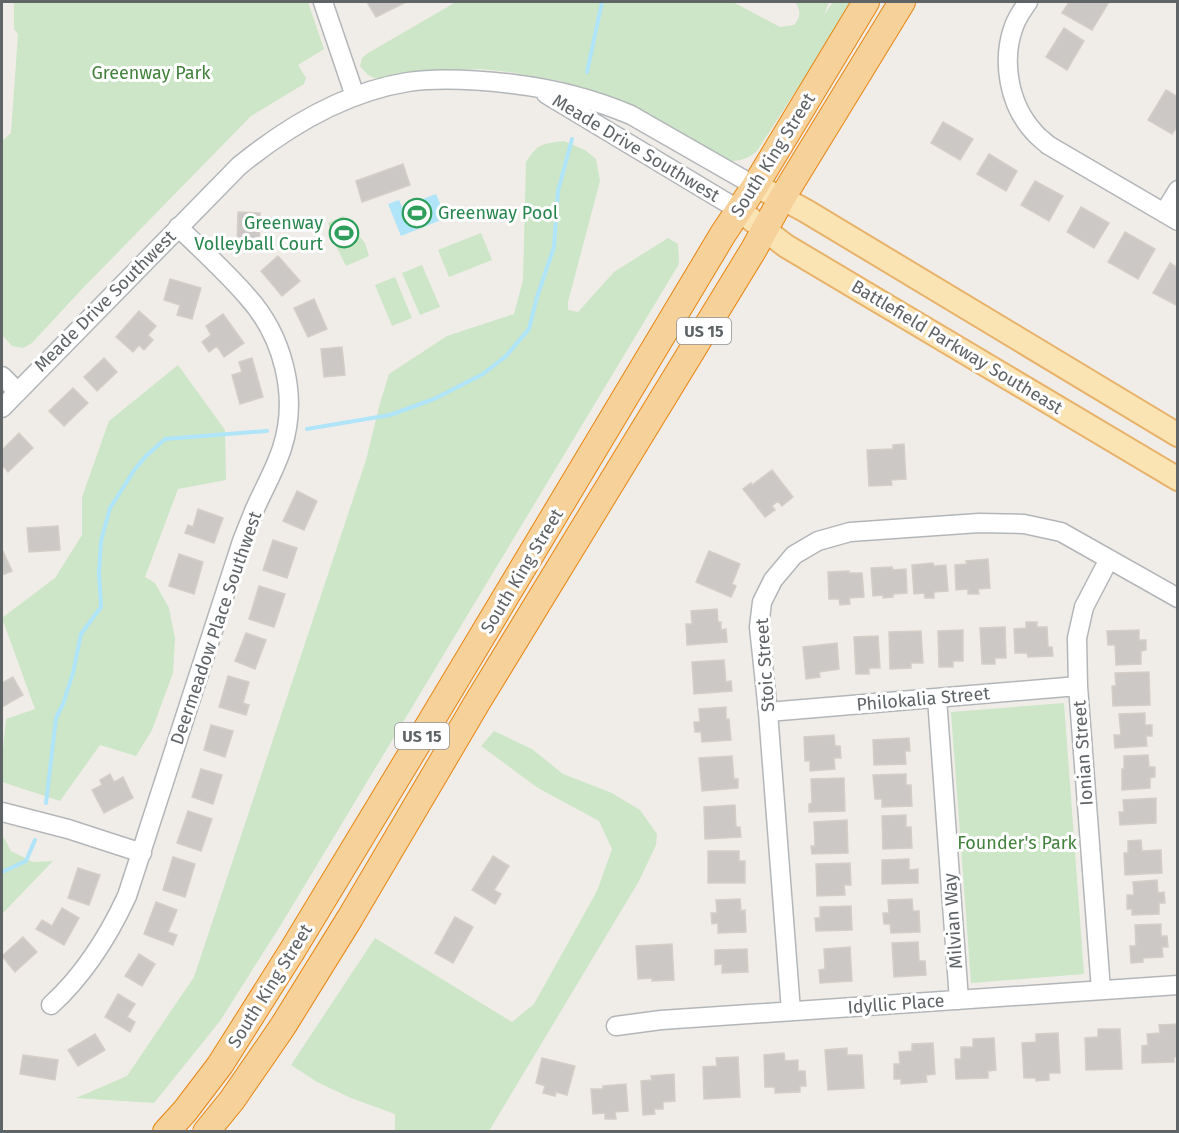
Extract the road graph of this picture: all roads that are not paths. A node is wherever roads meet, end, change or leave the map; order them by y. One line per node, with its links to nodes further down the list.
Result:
1 (323, 2): 6 (street)
2 (866, 2): 7 (highway, South King Street / US 15)
3 (902, 2): 9 (highway, South King Street / US 15)
4 (1028, 2): 11 (street)
5 (534, 87): 6 (street, Meade Drive Southwest); 7 (street, Meade Drive Southwest); 10 (street, Meade Drive Southwest)
6 (355, 96): 12 (street, Meade Drive Southwest)
7 (755, 186): 9 (main road); 10 (highway, South King Street / US 15)
8 (1178, 190): 11 (street)
9 (783, 198): 13 (highway, South King Street / US 15); 17 (main road)
10 (739, 210): 13 (main road, Battlefield Parkway Southeast); 32 (highway, South King Street / US 15)
11 (1171, 217)
12 (178, 227): 15 (street, Meade Drive Southwest); 25 (street, Deermeadow Place Southwest)
13 (765, 228): 18 (main road, Battlefield Parkway Southeast); 33 (highway, South King Street / US 15)
14 (2, 376): 15 (street)
15 (16, 391): 16 (street, Meade Drive Southwest)
16 (2, 408)
17 (1178, 435)
18 (1178, 479)
19 (1109, 559): 20 (street, Stoic Street); 21 (street, Ionian Street); 23 (street, Stoic Street)
20 (1178, 598)
21 (1078, 686): 22 (street, Philokalia Street); 27 (street, Ionian Street)
22 (937, 698): 23 (street, Philokalia Street); 28 (street, Milvian Way)
23 (768, 712): 30 (street, Stoic Street)
24 (2, 812): 25 (street)
25 (142, 853): 29 (street, Deermeadow Place Southwest)
26 (1178, 985): 27 (street, Idyllic Place)
27 (1101, 990): 28 (street, Idyllic Place)
28 (959, 1000): 30 (street, Idyllic Place)
29 (51, 1005)
30 (791, 1011): 31 (street, Idyllic Place)
31 (616, 1026)
32 (166, 1131)
33 (206, 1131)

